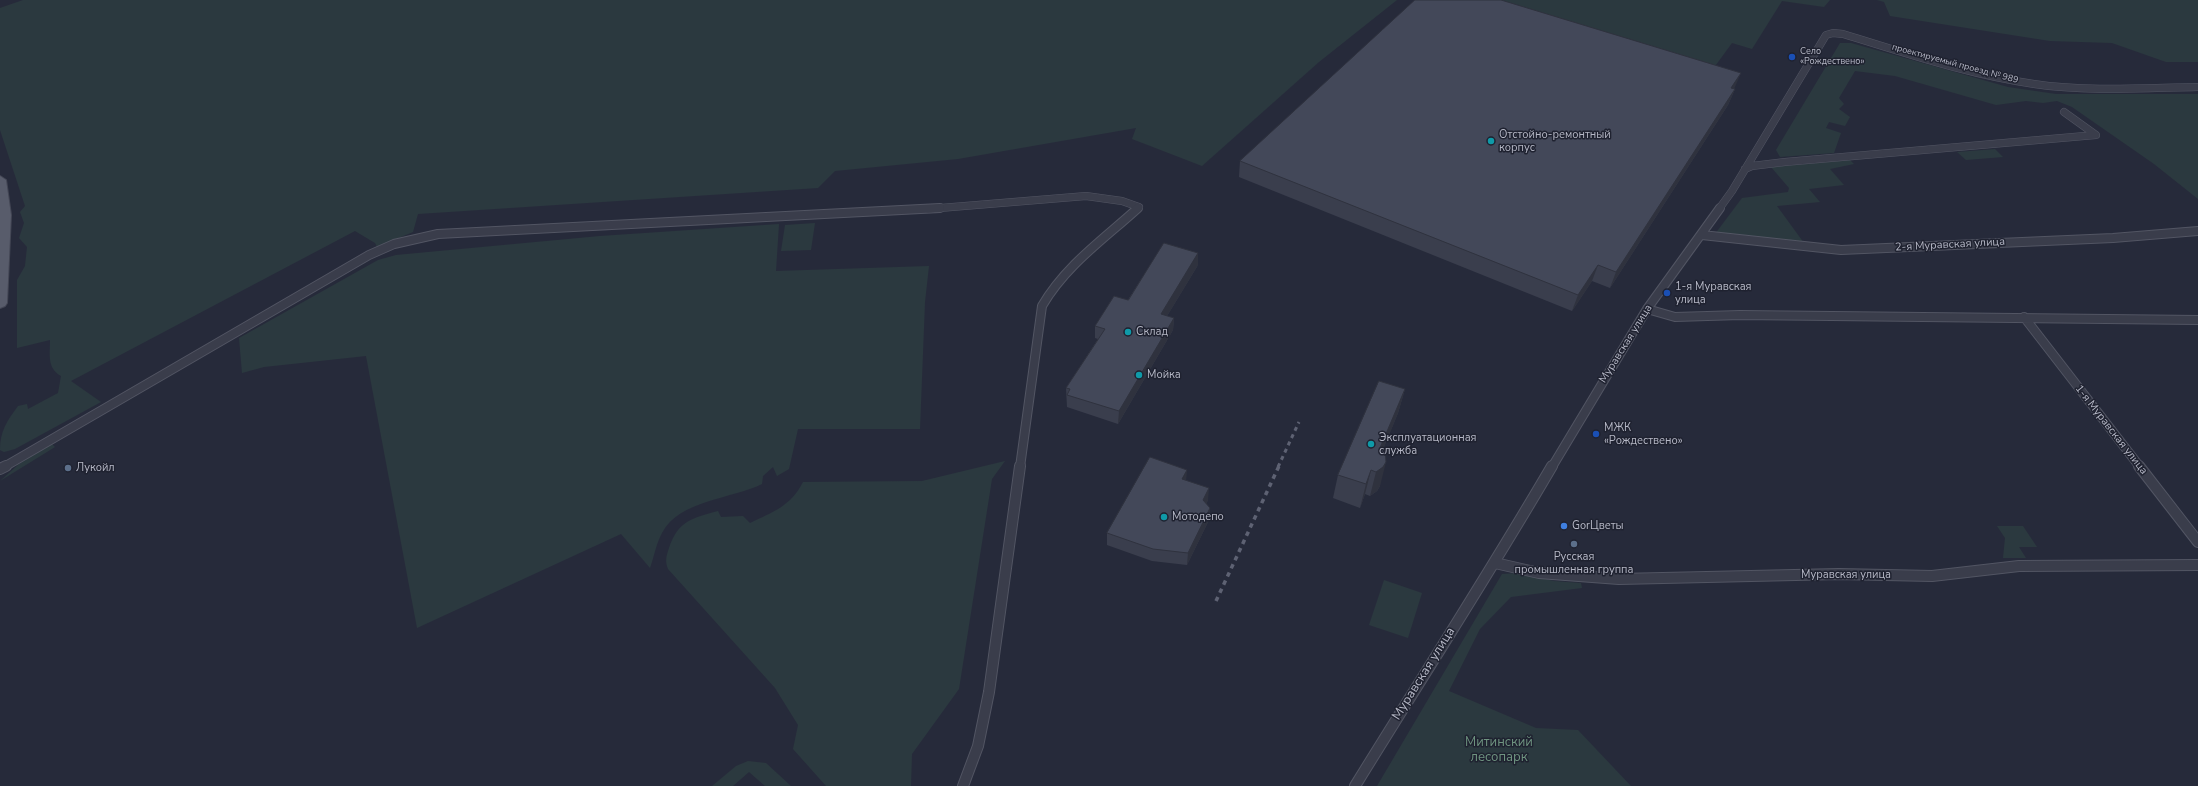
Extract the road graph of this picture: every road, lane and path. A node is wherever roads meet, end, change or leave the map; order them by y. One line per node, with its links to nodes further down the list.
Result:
1 (1832, 33): 2 (street, проектируемый проезд № 989); 4 (street, Муравская улица)
2 (2198, 87)
3 (2064, 112): 4 (street)
4 (1745, 169): 7 (street, Муравская улица)
5 (0, 180): 8 (main road)
6 (2198, 231): 7 (street, 2-я Муравская улица)
7 (1702, 235): 9 (street, Муравская улица)
8 (0, 303)
9 (1647, 309): 10 (street); 14 (street, Муравская улица)
10 (2024, 317): 11 (street); 13 (street, 1-я Муравская улица)
11 (2198, 320)
12 (0, 469): 16 (street)
13 (2198, 542)
14 (1496, 563): 15 (street, Муравская улица); 17 (street, Муравская улица)
15 (2198, 565)
16 (963, 786)
17 (1355, 786)

